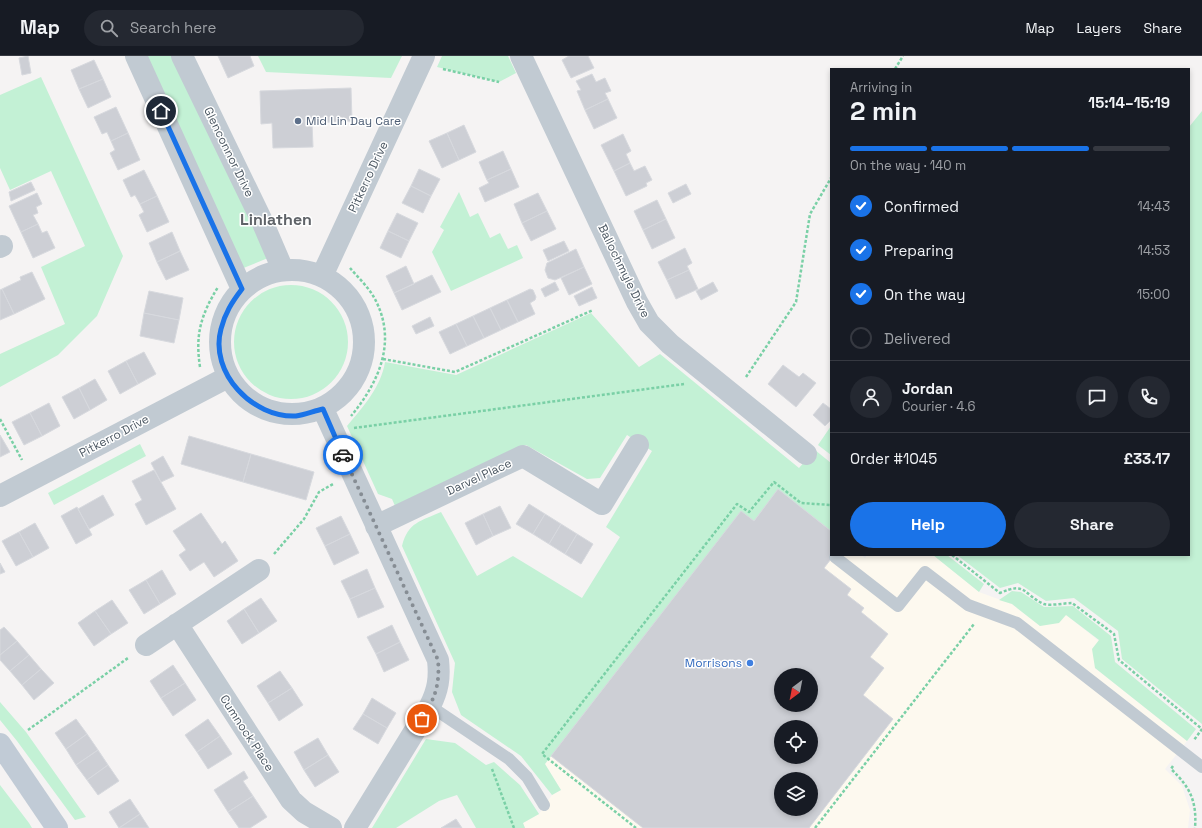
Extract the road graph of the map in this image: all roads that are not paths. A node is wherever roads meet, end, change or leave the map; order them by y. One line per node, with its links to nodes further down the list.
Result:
1 (136, 56): 7 (street)
2 (182, 56): 5 (street, Glenconnor Drive)
3 (522, 56): 11 (street, Ballochmyle Drive)
4 (430, 62): 6 (street, Pitkerro Drive)
5 (284, 270): 6 (street); 7 (street)
6 (322, 276): 9 (street)
7 (242, 289): 8 (street)
8 (228, 377): 9 (street); 12 (street, Pitkerro Drive)
9 (323, 409): 13 (street)
10 (638, 445): 13 (street, Darvel Place)
11 (806, 454)
12 (0, 496)
13 (376, 526): 18 (street)
14 (835, 556): 20 (lane)
15 (259, 570): 16 (street)
16 (177, 624): 17 (street); 23 (street, Cumnock Place)
17 (146, 645)
18 (430, 706): 21 (lane); 24 (street)
19 (0, 744): 22 (street)
20 (1202, 768)
21 (544, 805)
22 (57, 828)
23 (331, 828)
24 (355, 828)

